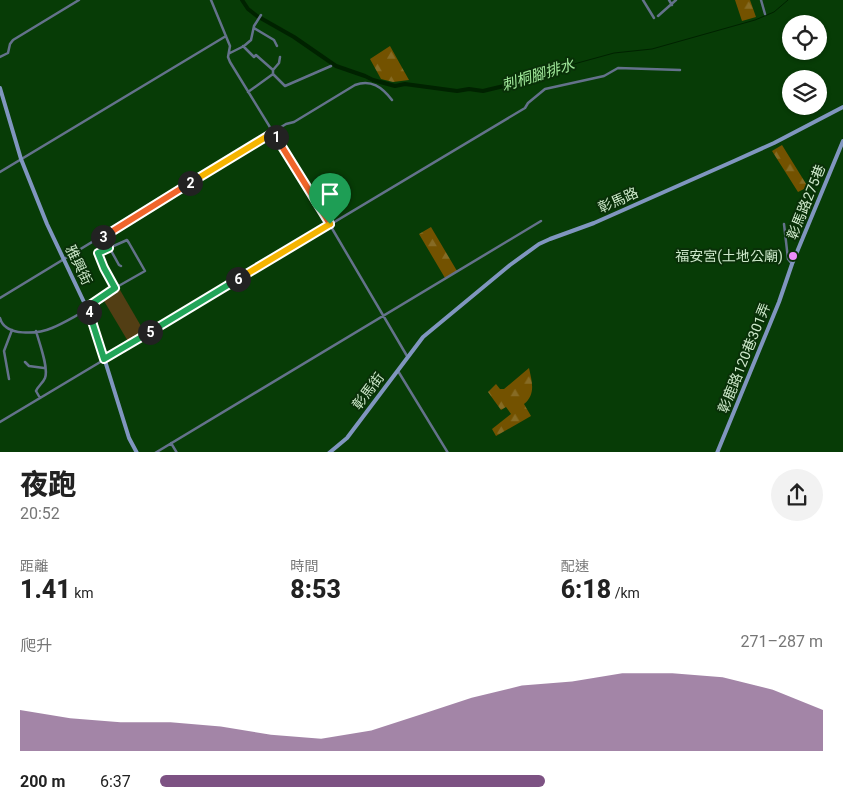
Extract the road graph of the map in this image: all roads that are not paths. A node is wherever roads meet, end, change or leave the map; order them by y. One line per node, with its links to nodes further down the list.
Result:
1 (79, 0): 15 (street)
2 (211, 0): 11 (street)
3 (643, 0): 7 (street)
4 (670, 0): 7 (street)
5 (676, 0): 7 (street)
6 (761, 0): 9 (street)
7 (672, 5)
8 (261, 14): 10 (street)
9 (765, 14)
10 (254, 28): 12 (street); 13 (street)
11 (226, 36): 14 (street); 26 (street)
12 (243, 46): 14 (street); 19 (street)
13 (277, 46)
14 (229, 54): 21 (street)
15 (0, 57)
16 (280, 57): 19 (street)
17 (331, 66): 19 (street)
18 (680, 70): 29 (street)
19 (273, 72): 21 (street)
20 (0, 88): 26 (street, 雅興街)
21 (248, 92): 24 (street)
22 (392, 100): 24 (street)
23 (843, 108): 44 (street, 彰馬路)
24 (274, 132): 29 (street); 31 (street)
25 (843, 141): 34 (street, 彰馬路275巷)
26 (21, 159): 27 (street); 33 (street, 雅興街)
27 (0, 172)
28 (541, 221): 40 (street)
29 (330, 224): 40 (street); 46 (street)
30 (784, 224): 34 (street)
31 (103, 236): 32 (street); 33 (street)
32 (109, 248): 35 (street); 37 (street); 37 (street)
33 (64, 260): 38 (street); 39 (street, 雅興街)
34 (792, 264): 36 (street, 彰馬路275巷)
35 (121, 266)
36 (791, 272): 59 (street, 彰鹿路120巷301弄)
37 (115, 288): 39 (street)
38 (0, 298)
39 (88, 308): 43 (street); 46 (street, 雅興街)
40 (382, 316): 45 (street); 53 (street)
41 (0, 318): 42 (street)
42 (12, 330): 43 (street); 50 (street)
43 (36, 331): 48 (street)
44 (420, 340): 45 (street, 彰馬街)
45 (408, 356): 49 (street, 彰馬街)
46 (104, 359): 51 (street); 54 (street, 雅興街)
47 (25, 362): 48 (street)
48 (44, 368): 51 (street)
49 (398, 370): 57 (street, 彰馬街); 58 (street)
50 (9, 379)
51 (40, 398): 52 (street)
52 (0, 422)
53 (171, 443): 55 (street); 56 (street)
54 (137, 452)
55 (155, 452)
56 (177, 452)
57 (330, 452)
58 (448, 452)
59 (717, 452)

